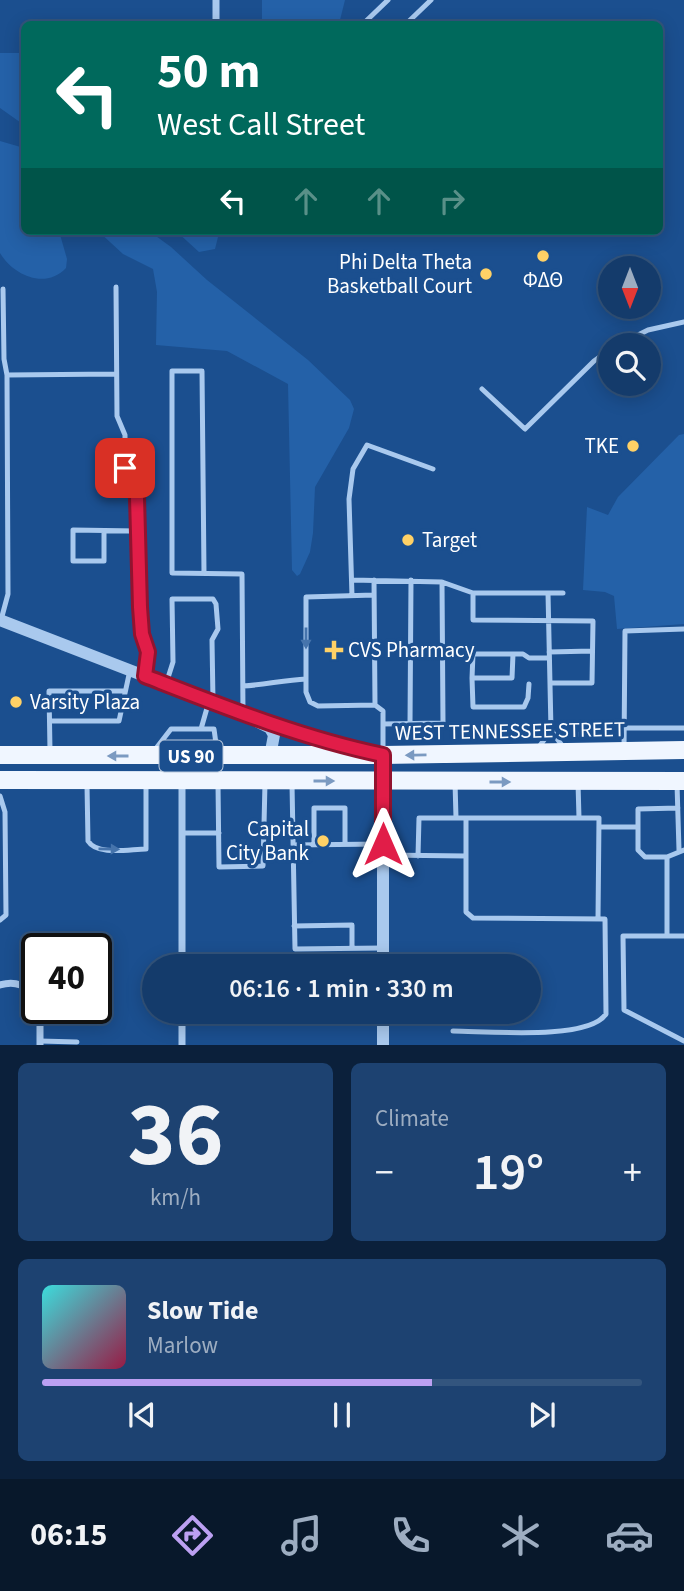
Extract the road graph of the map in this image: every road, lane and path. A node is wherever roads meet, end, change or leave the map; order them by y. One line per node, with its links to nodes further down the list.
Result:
1 (216, 0): 4 (street)
2 (388, 0): 5 (lane)
3 (430, 0): 6 (lane)
4 (216, 21)
5 (366, 21)
6 (409, 21)
7 (116, 287): 13 (lane)
8 (3, 289): 12 (lane)
9 (684, 322): 10 (lane)
10 (642, 333)
11 (598, 358): 14 (lane)
12 (7, 374): 13 (lane); 28 (lane)
13 (116, 374): 17 (lane)
14 (482, 389)
15 (433, 469): 19 (lane)
16 (104, 531): 16 (lane); 17 (lane)
17 (137, 531): 35 (lane)
18 (204, 573): 18 (lane); 41 (lane)
19 (352, 580): 20 (lane); 26 (lane)
20 (374, 580): 21 (lane); 27 (lane)
21 (411, 580): 22 (lane); 48 (lane)
22 (442, 582): 23 (lane); 48 (lane)
23 (473, 593): 24 (lane); 29 (lane)
24 (548, 593): 25 (lane); 29 (lane)
25 (563, 593)
26 (352, 596): 27 (lane); 37 (lane, one-way to 37)
27 (374, 596): 44 (lane)
28 (1, 620): 34 (street)
29 (548, 620): 31 (lane); 33 (lane)
30 (684, 629): 49 (lane)
31 (593, 651): 33 (lane); 38 (lane)
32 (513, 654): 33 (lane); 36 (lane); 36 (lane)
33 (549, 655): 38 (lane)
34 (130, 670): 35 (street); 42 (lane)
35 (145, 676): 39 (street)
36 (472, 678): 40 (lane)
37 (306, 679): 41 (lane); 44 (lane)
38 (550, 683): 53 (lane)
39 (166, 684): 43 (street); 43 (lane)
40 (529, 684)
41 (243, 686): 45 (lane)
42 (125, 691): 46 (lane); 46 (lane)
43 (211, 701): 45 (street); 52 (lane)
44 (375, 705): 47 (lane)
45 (243, 714): 63 (street); 66 (street)
46 (50, 721): 62 (lane)
47 (383, 724): 48 (lane); 63 (lane)
48 (410, 724)
49 (625, 728): 50 (lane); 58 (lane)
50 (674, 728): 51 (lane); 57 (lane)
51 (684, 728)
52 (201, 729): 64 (lane); 65 (lane)
53 (551, 730): 59 (lane); 60 (lane)
54 (566, 734): 55 (lane)
55 (576, 734): 56 (lane); 60 (lane)
56 (610, 735)
57 (680, 750): 58 (main road, WEST TENNESSEE STREET / US 90); 74 (main road)
58 (624, 752): 60 (main road, WEST TENNESSEE STREET / US 90)
59 (533, 753): 60 (main road, WEST TENNESSEE STREET / US 90); 63 (main road, WEST TENNESSEE STREET / US 90, one-way to 63)
60 (572, 753): 77 (main road)
61 (0, 755): 62 (main road, WEST TENNESSEE STREET / US 90)
62 (50, 755): 64 (main road, WEST TENNESSEE STREET / US 90, one-way to 62)
63 (383, 755): 66 (main road, WEST TENNESSEE STREET / US 90); 75 (street)
64 (150, 756): 65 (main road, WEST TENNESSEE STREET / US 90)
65 (217, 756): 66 (main road, WEST TENNESSEE STREET / US 90)
66 (262, 756)
67 (0, 780): 68 (main road, US 90)
68 (87, 780): 69 (main road, US 90); 69 (lane, one-way to 69)
69 (146, 780): 70 (main road, US 90)
70 (182, 780): 71 (main road, US 90); 85 (street)
71 (218, 781): 72 (main road, US 90); 86 (lane)
72 (265, 781): 73 (main road, US 90); 86 (lane)
73 (292, 781): 75 (main road, US 90, one-way to 75); 89 (lane)
74 (681, 781): 77 (main road, US 90); 79 (lane)
75 (383, 782): 76 (main road, US 90); 90 (street)
76 (455, 782): 77 (main road, US 90, one-way to 77); 80 (lane)
77 (578, 782): 82 (lane)
78 (0, 796): 96 (lane)
79 (678, 808): 84 (lane); 91 (lane)
80 (456, 818): 81 (lane); 92 (lane)
81 (466, 818): 82 (lane); 93 (lane)
82 (579, 818): 83 (lane)
83 (599, 827): 84 (lane); 95 (lane)
84 (638, 827): 94 (lane)
85 (182, 833): 86 (lane); 102 (street)
86 (219, 833)
87 (314, 844): 88 (lane); 88 (lane); 89 (lane)
88 (345, 844): 90 (lane)
89 (293, 845): 97 (lane)
90 (383, 850): 92 (lane); 101 (street)
91 (682, 850): 94 (lane)
92 (418, 856): 93 (lane)
93 (466, 856): 95 (lane)
94 (667, 857): 98 (lane)
95 (598, 919): 109 (lane)
96 (0, 920)
97 (294, 926): 100 (lane); 100 (lane)
98 (667, 936): 99 (lane); 110 (lane)
99 (684, 936)
100 (352, 948): 101 (lane)
101 (383, 948): 103 (street)
102 (182, 954)
103 (383, 954)
104 (0, 985): 105 (street)
105 (21, 985)
106 (40, 1024): 112 (street)
107 (182, 1024): 113 (street)
108 (383, 1024): 114 (street)
109 (453, 1031)
110 (684, 1041)
111 (77, 1042): 112 (lane)
112 (40, 1043)
113 (183, 1045)
114 (383, 1045)

